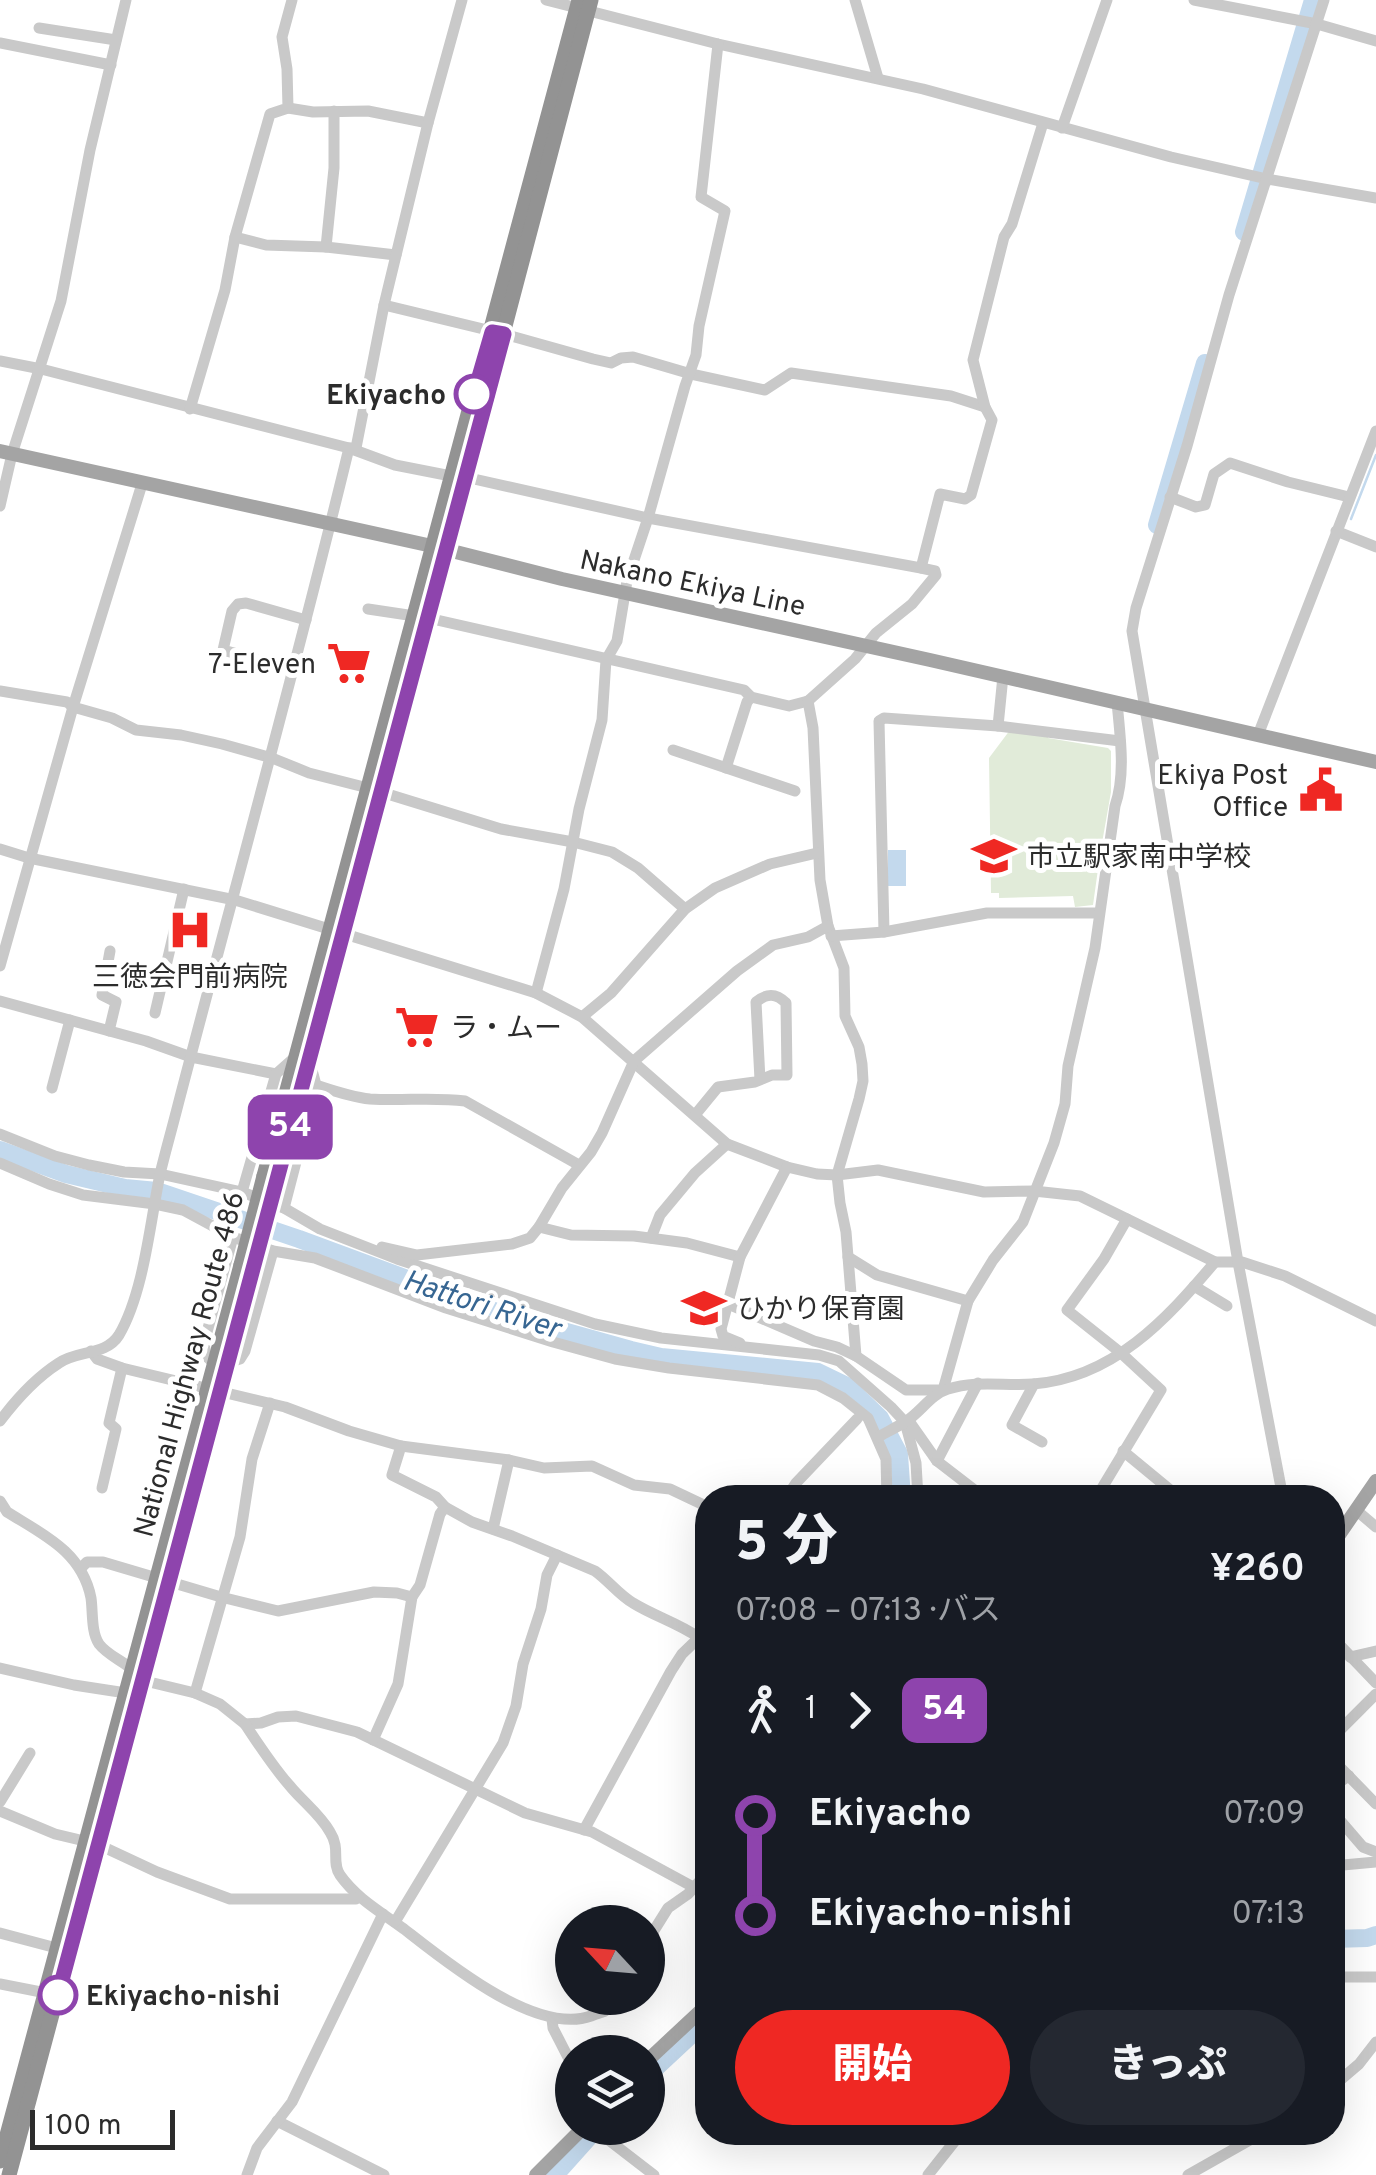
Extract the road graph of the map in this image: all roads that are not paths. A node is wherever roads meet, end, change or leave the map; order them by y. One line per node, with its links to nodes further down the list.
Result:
1 (126, 0): 12 (street)
2 (292, 0): 18 (street)
3 (462, 0): 20 (street)
4 (546, 0): 9 (street)
5 (855, 0): 17 (street)
6 (1107, 0): 22 (street)
7 (1194, 0): 10 (street)
8 (1324, 0): 10 (street)
9 (584, 4): 15 (street); 29 (highway, National Highway Route 486)
10 (1310, 23): 13 (street); 23 (street)
11 (39, 28): 12 (street)
12 (116, 40): 16 (street)
13 (1376, 41)
14 (0, 43): 16 (street)
15 (718, 44): 17 (street); 32 (street)
16 (111, 65): 31 (street)
17 (878, 78): 21 (street)
18 (288, 108): 19 (street); 25 (street)
19 (334, 111): 20 (street); 26 (street)
20 (428, 123): 27 (street)
21 (1043, 123): 22 (street); 33 (street)
22 (1062, 128): 23 (street)
23 (1267, 179): 24 (street); 41 (street)
24 (1376, 198)
25 (235, 237): 26 (street); 34 (street)
26 (326, 247): 27 (street)
27 (396, 255): 28 (street)
28 (384, 305): 29 (street); 36 (street)
29 (498, 333): 32 (street); 38 (highway, National Highway Route 486)
30 (0, 361): 31 (street)
31 (40, 370): 34 (street); 37 (street)
32 (690, 374): 33 (street); 43 (street)
33 (985, 407): 48 (street)
34 (190, 409): 36 (street)
35 (1376, 431): 40 (street)
36 (350, 448): 38 (street); 44 (street)
37 (6, 453): 39 (main road, Nakano Ekiya Line); 42 (street)
38 (458, 477): 43 (street); 47 (highway, National Highway Route 486)
39 (142, 484): 44 (main road, Nakano Ekiya Line); 61 (street)
40 (1349, 496): 41 (street); 45 (street)
41 (1170, 497): 62 (street)
42 (0, 506)
43 (648, 518): 48 (street); 49 (street)
44 (331, 525): 47 (main road, Nakano Ekiya Line); 52 (street)
45 (1336, 532): 46 (street); 64 (street)
46 (1376, 547)
47 (439, 548): 49 (main road, Nakano Ekiya Line); 51 (highway, National Highway Route 486)
48 (921, 568): 53 (street)
49 (624, 592): 53 (main road, Nakano Ekiya Line); 54 (street)
50 (368, 609): 51 (street)
51 (422, 617): 54 (street); 70 (highway, National Highway Route 486)
52 (306, 620): 55 (street); 55 (street)
53 (864, 645): 56 (main road, Nakano Ekiya Line); 59 (street)
54 (606, 660): 58 (street); 72 (street)
55 (294, 670): 67 (street)
56 (1003, 676): 60 (main road, Nakano Ekiya Line); 63 (street)
57 (0, 690): 61 (street)
58 (750, 697): 59 (street); 69 (street)
59 (808, 701): 74 (street)
60 (1117, 702): 62 (main road, Nakano Ekiya Line); 65 (street)
61 (73, 707): 67 (street); 75 (street)
62 (1140, 708): 64 (main road, Nakano Ekiya Line); 119 (street)
63 (998, 726): 65 (street); 82 (street)
64 (1258, 735): 68 (main road, Nakano Ekiya Line)
65 (1120, 741): 79 (street)
66 (673, 750): 69 (street)
67 (272, 758): 70 (street); 77 (street)
68 (1376, 762)
69 (726, 768): 71 (street)
70 (374, 790): 72 (street); 80 (highway, National Highway Route 486)
71 (794, 790)
72 (574, 842): 78 (street); 85 (street)
73 (0, 849): 75 (street)
74 (817, 852): 78 (street); 81 (street)
75 (29, 858): 76 (street); 84 (street)
76 (184, 889): 77 (street); 87 (street)
77 (234, 900): 80 (street); 91 (street)
78 (686, 909): 88 (street)
79 (1100, 913): 82 (street); 106 (street)
80 (336, 930): 85 (street); 92 (highway, National Highway Route 486)
81 (830, 931): 82 (street); 93 (street); 105 (street)
82 (884, 932)
83 (110, 951): 90 (street)
84 (0, 966)
85 (536, 992): 88 (street)
86 (0, 1001): 89 (street)
87 (155, 1013)
88 (582, 1016): 93 (street)
89 (70, 1020): 90 (street); 97 (street)
90 (108, 1031): 91 (street)
91 (191, 1057): 94 (street); 104 (street)
92 (303, 1057): 94 (street); 96 (street); 129 (highway, National Highway Route 486, bridge)
93 (634, 1062): 98 (street); 102 (street)
94 (276, 1074): 107 (street)
95 (760, 1080): 95 (street); 98 (street)
96 (316, 1085): 102 (street); 109 (street)
97 (52, 1088)
98 (695, 1116): 100 (street)
99 (0, 1134): 104 (street)
100 (726, 1144): 103 (street); 113 (street)
101 (0, 1163): 108 (street)
102 (579, 1165): 111 (street)
103 (786, 1167): 105 (street); 116 (street)
104 (160, 1174): 107 (street); 108 (street)
105 (837, 1175): 106 (street); 117 (street)
106 (1034, 1190): 110 (street); 121 (street)
107 (242, 1192): 109 (street)
108 (155, 1204): 112 (street); 126 (street)
109 (284, 1208): 114 (street)
110 (1126, 1219): 118 (street); 127 (street)
111 (540, 1227): 113 (street); 114 (street)
112 (233, 1237): 115 (street); 129 (street)
113 (650, 1238): 116 (street)
114 (361, 1245): 125 (street)
115 (273, 1251): 129 (street); 135 (street)
116 (740, 1257): 122 (street)
117 (848, 1257): 121 (street); 128 (street)
118 (1215, 1262): 119 (street); 120 (street)
119 (1238, 1262): 124 (street); 153 (street)
120 (1194, 1286): 123 (street); 127 (street)
121 (968, 1301): 134 (street)
122 (728, 1304): 125 (street); 128 (street)
123 (1227, 1306)
124 (1376, 1322)
125 (750, 1348): 139 (street)
126 (90, 1352): 130 (street); 138 (street)
127 (1122, 1353): 132 (street); 143 (street)
128 (856, 1356): 134 (street)
129 (220, 1363): 133 (highway, National Highway Route 486)
130 (122, 1368): 133 (street); 154 (street)
131 (978, 1383): 132 (street); 134 (street); 145 (street)
132 (1034, 1384): 141 (street)
133 (214, 1389): 136 (street); 164 (highway, National Highway Route 486)
134 (943, 1390): 139 (street)
135 (843, 1398): 137 (street); 140 (street)
136 (270, 1403): 142 (street); 165 (street)
137 (857, 1419): 140 (street); 147 (street)
138 (0, 1422)
139 (902, 1423): 140 (street); 145 (street); 149 (street)
140 (878, 1437): 148 (street)
141 (1042, 1442)
142 (401, 1446): 144 (street); 157 (street)
143 (1123, 1452): 151 (street); 152 (street)
144 (509, 1460): 156 (street); 161 (street)
145 (937, 1461): 150 (street)
146 (1376, 1481): 158 (main road)
147 (795, 1485)
148 (887, 1485)
149 (917, 1485)
150 (968, 1485)
151 (1104, 1485)
152 (1164, 1485)
153 (1281, 1485)
154 (102, 1488)
155 (0, 1502): 163 (street)
156 (695, 1502)
157 (445, 1508): 161 (street); 166 (street)
158 (1356, 1510): 159 (main road); 160 (street)
159 (1345, 1526)
160 (1376, 1527)
161 (492, 1529): 162 (street)
162 (557, 1555): 167 (street); 185 (street)
163 (81, 1568): 164 (street); 173 (street)
164 (163, 1580): 165 (street); 173 (highway, National Highway Route 486)
165 (221, 1597): 166 (street); 175 (street)
166 (412, 1597): 180 (street)
167 (695, 1630)
168 (695, 1641): 190 (street)
169 (1345, 1651): 171 (street)
170 (1376, 1651): 171 (street)
171 (1350, 1656): 174 (street)
172 (0, 1668): 176 (street)
173 (137, 1674): 175 (street); 176 (highway, National Highway Route 486); 191 (highway, National Highway Route 486)
174 (1376, 1682)
175 (195, 1692): 178 (street)
176 (126, 1693): 191 (highway, National Highway Route 486)
177 (1376, 1694): 179 (street)
178 (245, 1724): 180 (street); 196 (street)
179 (1345, 1725)
180 (373, 1740): 185 (street)
181 (30, 1753): 186 (street)
182 (1345, 1772): 183 (street)
183 (1349, 1776): 184 (street); 187 (street)
184 (1345, 1779)
185 (474, 1788): 190 (street); 199 (street)
186 (0, 1802)
187 (1376, 1804)
188 (0, 1812): 191 (street)
189 (1345, 1827): 192 (street)
190 (584, 1830): 195 (street)
191 (92, 1844): 196 (street); 201 (highway, National Highway Route 486)
192 (1376, 1852)
193 (1376, 1862): 194 (street)
194 (1345, 1865)
195 (694, 1888): 197 (street)
196 (359, 1896): 198 (street)
197 (665, 1913)
198 (383, 1914): 199 (street); 213 (street)
199 (395, 1922): 208 (street)
200 (0, 1933): 201 (street)
201 (62, 1949): 205 (highway, National Highway Route 486); 214 (highway, National Highway Route 486)
202 (1345, 1977): 203 (street)
203 (1376, 1977)
204 (0, 1984): 205 (street)
205 (46, 1993): 214 (highway, National Highway Route 486)
206 (595, 2015): 208 (street)
207 (695, 2016): 211 (main road)
208 (552, 2018): 209 (street)
209 (557, 2035)
210 (1376, 2042): 212 (street)
211 (665, 2044)
212 (1345, 2076)
213 (277, 2121): 221 (street); 222 (street)
214 (8, 2140): 219 (highway, National Highway Route 486); 220 (highway, National Highway Route 486)
215 (566, 2145): 223 (main road)
216 (615, 2145): 224 (street)
217 (952, 2145): 225 (street)
218 (1241, 2145): 226 (street)
219 (0, 2161)
220 (9, 2175)
221 (247, 2175)
222 (384, 2175)
223 (536, 2175)
224 (654, 2175)
225 (928, 2175)
226 (1188, 2175)

